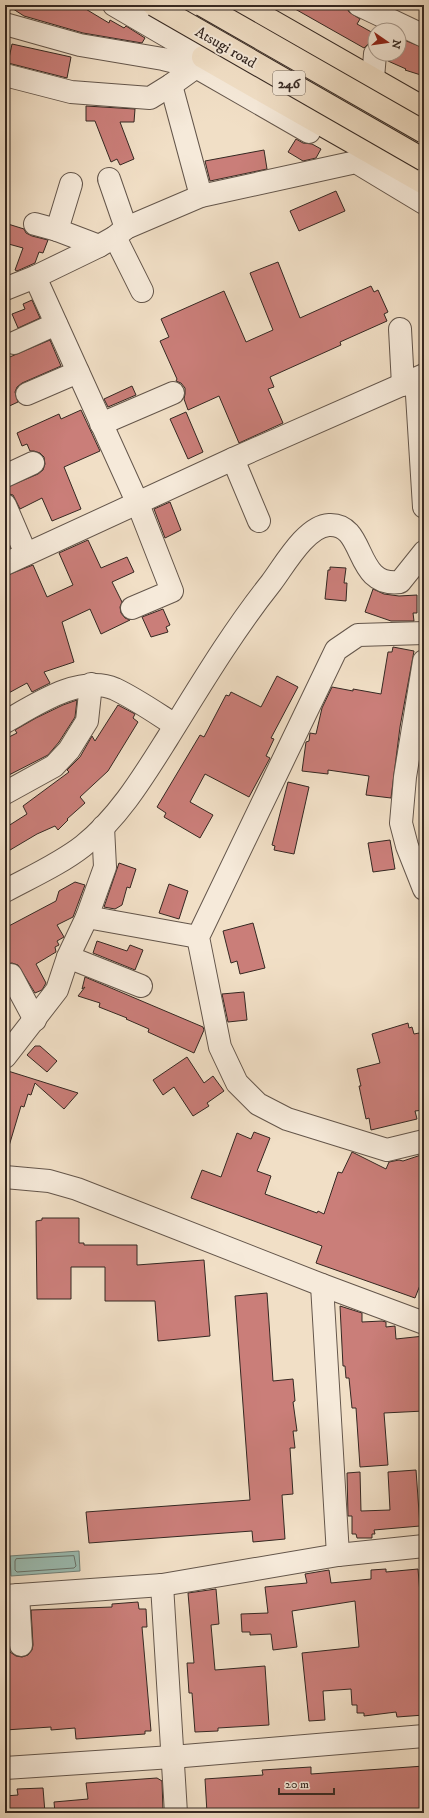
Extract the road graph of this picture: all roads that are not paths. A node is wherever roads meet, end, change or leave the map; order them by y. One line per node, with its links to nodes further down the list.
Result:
1 (114, 5): 9 (street)
2 (154, 5): 17 (highway, Atsugi road / 246, bridge)
3 (202, 5): 16 (highway, Atsugi road / 246, bridge)
4 (230, 5): 9 (street)
5 (244, 5): 12 (highway)
6 (371, 16): 8 (street)
7 (5, 24): 9 (street)
8 (424, 36)
9 (200, 62): 13 (street); 15 (street); 19 (highway)
10 (374, 62): 12 (street)
11 (5, 75): 13 (street)
12 (373, 78): 14 (highway)
13 (171, 85): 21 (street)
14 (424, 108)
15 (309, 132)
16 (424, 132)
17 (424, 160)
18 (109, 179): 25 (street)
19 (424, 183)
20 (71, 184): 24 (street)
21 (201, 196): 22 (street); 25 (street)
22 (424, 203)
23 (35, 224): 24 (street)
24 (57, 230): 25 (street)
25 (113, 237): 26 (street); 28 (street)
26 (35, 277): 27 (street); 29 (street)
27 (5, 289)
28 (142, 291)
29 (56, 324): 31 (street); 32 (street)
30 (400, 329): 33 (street)
31 (14, 343)
32 (78, 372): 35 (street); 36 (street)
33 (414, 380): 37 (street); 42 (street)
34 (173, 393): 36 (street)
35 (27, 394)
36 (101, 424): 40 (street)
37 (233, 459): 40 (street); 43 (street)
38 (33, 463): 39 (street)
39 (5, 476)
40 (138, 504): 45 (street); 47 (street)
41 (5, 505): 45 (street)
42 (424, 507)
43 (259, 521)
44 (424, 552): 52 (street)
45 (26, 554): 46 (street)
46 (5, 564)
47 (132, 608)
48 (424, 633): 58 (street)
49 (424, 661): 55 (street)
50 (91, 684): 51 (street); 52 (street); 53 (street)
51 (5, 722)
52 (176, 725): 54 (street)
53 (5, 793)
54 (103, 827): 56 (street); 57 (street)
55 (424, 890)
56 (5, 891)
57 (87, 917): 58 (street); 59 (street)
58 (198, 937): 64 (street)
59 (68, 957): 61 (street); 62 (street)
60 (11, 975): 62 (street)
61 (141, 986)
62 (35, 1020): 63 (street)
63 (5, 1057)
64 (424, 1141)
65 (5, 1177): 66 (street)
66 (322, 1285): 67 (street); 69 (street)
67 (424, 1323)
68 (424, 1546): 69 (street)
69 (338, 1556): 70 (street)
70 (162, 1586): 71 (street); 74 (street)
71 (11, 1595): 72 (street)
72 (21, 1645)
73 (424, 1736): 74 (street)
74 (172, 1757): 75 (street); 76 (street)
75 (5, 1768)
76 (176, 1813)

